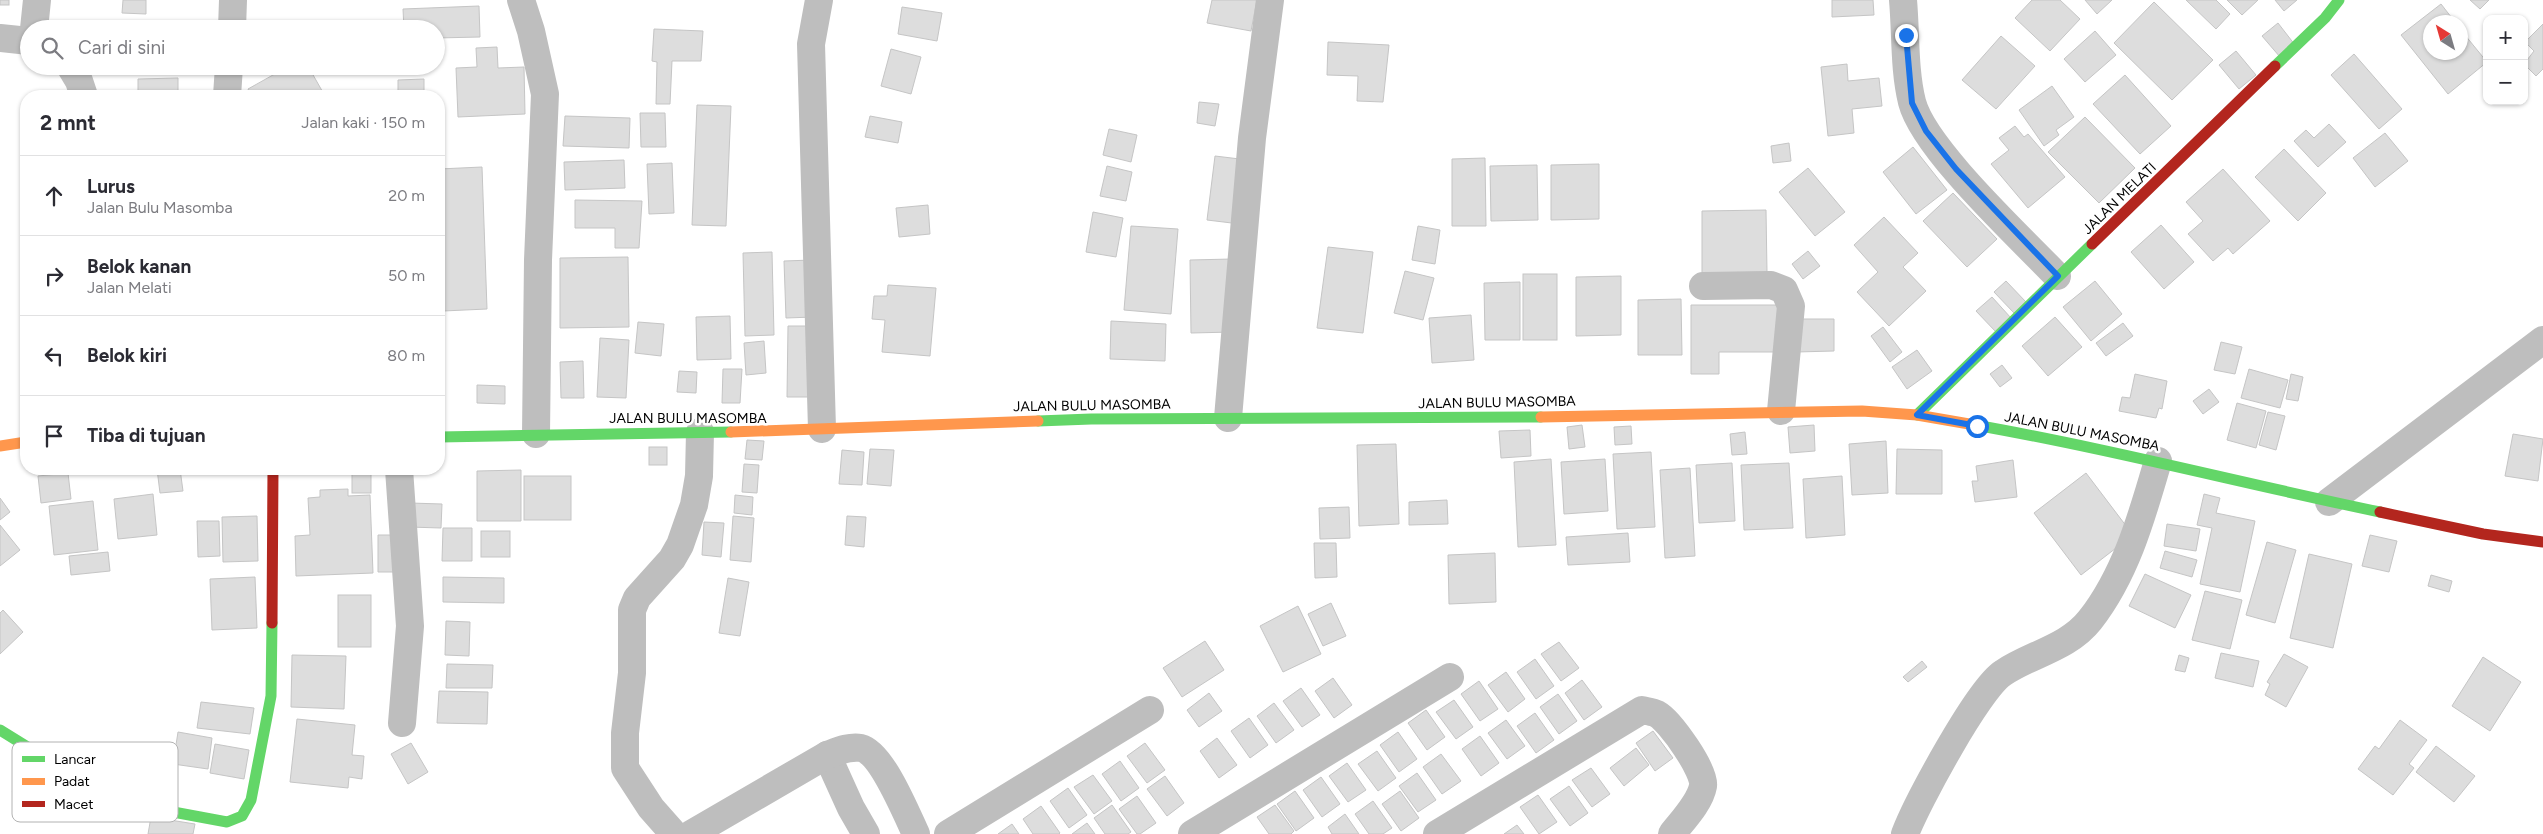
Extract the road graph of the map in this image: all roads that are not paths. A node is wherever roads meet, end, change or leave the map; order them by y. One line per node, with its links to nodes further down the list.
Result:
1 (37, 0): 8 (street)
2 (233, 0): 9 (street)
3 (521, 0): 24 (street)
4 (819, 0): 22 (street)
5 (1270, 0): 21 (street)
6 (1903, 0): 16 (street)
7 (2339, 0): 16 (street, JALAN MELATI)
8 (35, 20)
9 (232, 20)
10 (0, 38): 11 (street)
11 (20, 40)
12 (75, 75): 14 (street)
13 (228, 75): 15 (street)
14 (82, 90)
15 (227, 90)
16 (2058, 276): 20 (street, JALAN MELATI)
17 (1703, 286): 19 (street)
18 (2543, 340): 31 (street)
19 (1781, 411): 20 (street, JALAN BULU MASOMBA); 21 (street, JALAN BULU MASOMBA)
20 (1917, 415): 28 (street, JALAN BULU MASOMBA)
21 (1228, 418): 22 (street, JALAN BULU MASOMBA)
22 (822, 429): 23 (street, JALAN BULU MASOMBA)
23 (700, 432): 24 (street, JALAN BULU MASOMBA); 41 (street)
24 (536, 434): 25 (street, JALAN BULU MASOMBA)
25 (445, 437)
26 (20, 443): 27 (street)
27 (0, 446)
28 (2158, 461): 31 (street, JALAN BULU MASOMBA); 49 (street)
29 (273, 475): 39 (street)
30 (399, 475): 35 (street)
31 (2329, 502): 32 (street, JALAN BULU MASOMBA)
32 (2543, 542)
33 (1450, 677): 40 (street)
34 (1150, 710): 45 (street)
35 (402, 723)
36 (0, 730): 37 (street)
37 (19, 742)
38 (827, 754): 42 (street); 43 (street); 44 (street)
39 (178, 813)
40 (1230, 824): 46 (street)
41 (674, 834)
42 (691, 834)
43 (866, 834)
44 (916, 834)
45 (948, 834)
46 (1192, 834)
47 (1437, 834): 48 (street)
48 (1672, 834)
49 (1905, 834)

